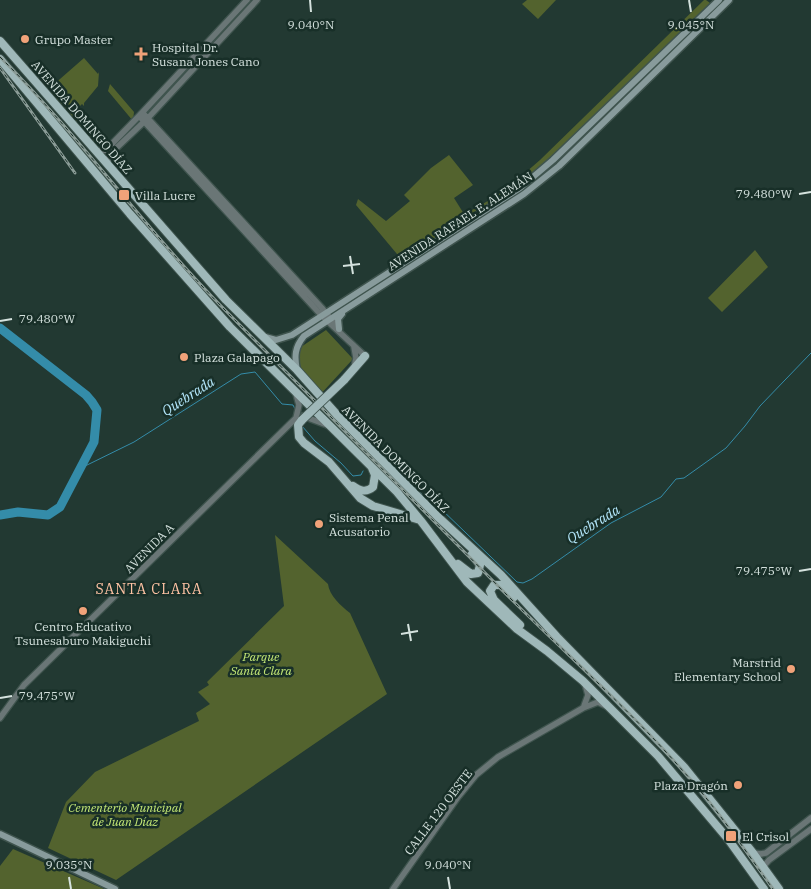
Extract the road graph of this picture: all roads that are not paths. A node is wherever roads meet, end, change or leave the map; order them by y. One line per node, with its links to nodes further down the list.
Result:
1 (247, 0): 7 (street)
2 (257, 0): 8 (street)
3 (719, 0): 12 (main road, AVENIDA RAFAEL E. ALEMÁN)
4 (729, 0): 11 (main road, AVENIDA RAFAEL E. ALEMÁN)
5 (0, 41): 9 (main road, AVENIDA DOMINGO DÍAZ)
6 (0, 59): 20 (main road, AVENIDA DOMINGO DÍAZ)
7 (141, 114): 8 (street); 9 (street)
8 (146, 120): 10 (street); 12 (street)
9 (95, 149): 10 (main road, AVENIDA DOMINGO DÍAZ)
10 (109, 166): 15 (main road, AVENIDA DOMINGO DÍAZ)
11 (344, 312): 13 (main road, AVENIDA RAFAEL E. ALEMÁN); 14 (main road)
12 (324, 314): 13 (street); 15 (main road, AVENIDA RAFAEL E. ALEMÁN)
13 (330, 320): 14 (street); 19 (main road, AVENIDA RAFAEL E. ALEMÁN)
14 (340, 331): 16 (street)
15 (261, 336): 19 (main road, AVENIDA DOMINGO DÍAZ)
16 (353, 346): 17 (street); 18 (street)
17 (365, 356): 18 (main road)
18 (354, 369): 21 (main road, bridge)
19 (296, 370): 25 (main road, AVENIDA DOMINGO DÍAZ)
20 (295, 392): 21 (street); 22 (main road, AVENIDA DOMINGO DÍAZ)
21 (299, 419): 22 (street); 24 (main road); 33 (street, AVENIDA A)
22 (333, 428): 23 (main road, AVENIDA DOMINGO DÍAZ)
23 (372, 466): 24 (main road); 26 (main road, AVENIDA DOMINGO DÍAZ)
24 (344, 478): 26 (main road)
25 (438, 517): 27 (main road); 28 (main road, AVENIDA DOMINGO DÍAZ)
26 (421, 521): 27 (main road, AVENIDA DOMINGO DÍAZ)
27 (427, 528): 29 (main road, AVENIDA DOMINGO DÍAZ)
28 (538, 615): 29 (main road); 38 (main road, AVENIDA DOMINGO DÍAZ)
29 (529, 638): 30 (main road, AVENIDA DOMINGO DÍAZ)
30 (584, 681): 31 (street); 32 (main road, AVENIDA DOMINGO DÍAZ)
31 (583, 708): 32 (street, CALLE 120 OESTE); 41 (street, CALLE 120 OESTE)
32 (614, 712): 42 (main road, AVENIDA DOMINGO DÍAZ)
33 (0, 718)
34 (811, 818): 37 (street)
35 (811, 828): 37 (street)
36 (0, 834): 40 (main road)
37 (786, 843): 38 (street); 39 (street)
38 (753, 853): 39 (main road, AVENIDA DOMINGO DÍAZ)
39 (763, 867): 43 (main road, AVENIDA DOMINGO DÍAZ)
40 (115, 889)
41 (393, 889)
42 (764, 889)
43 (779, 889)

